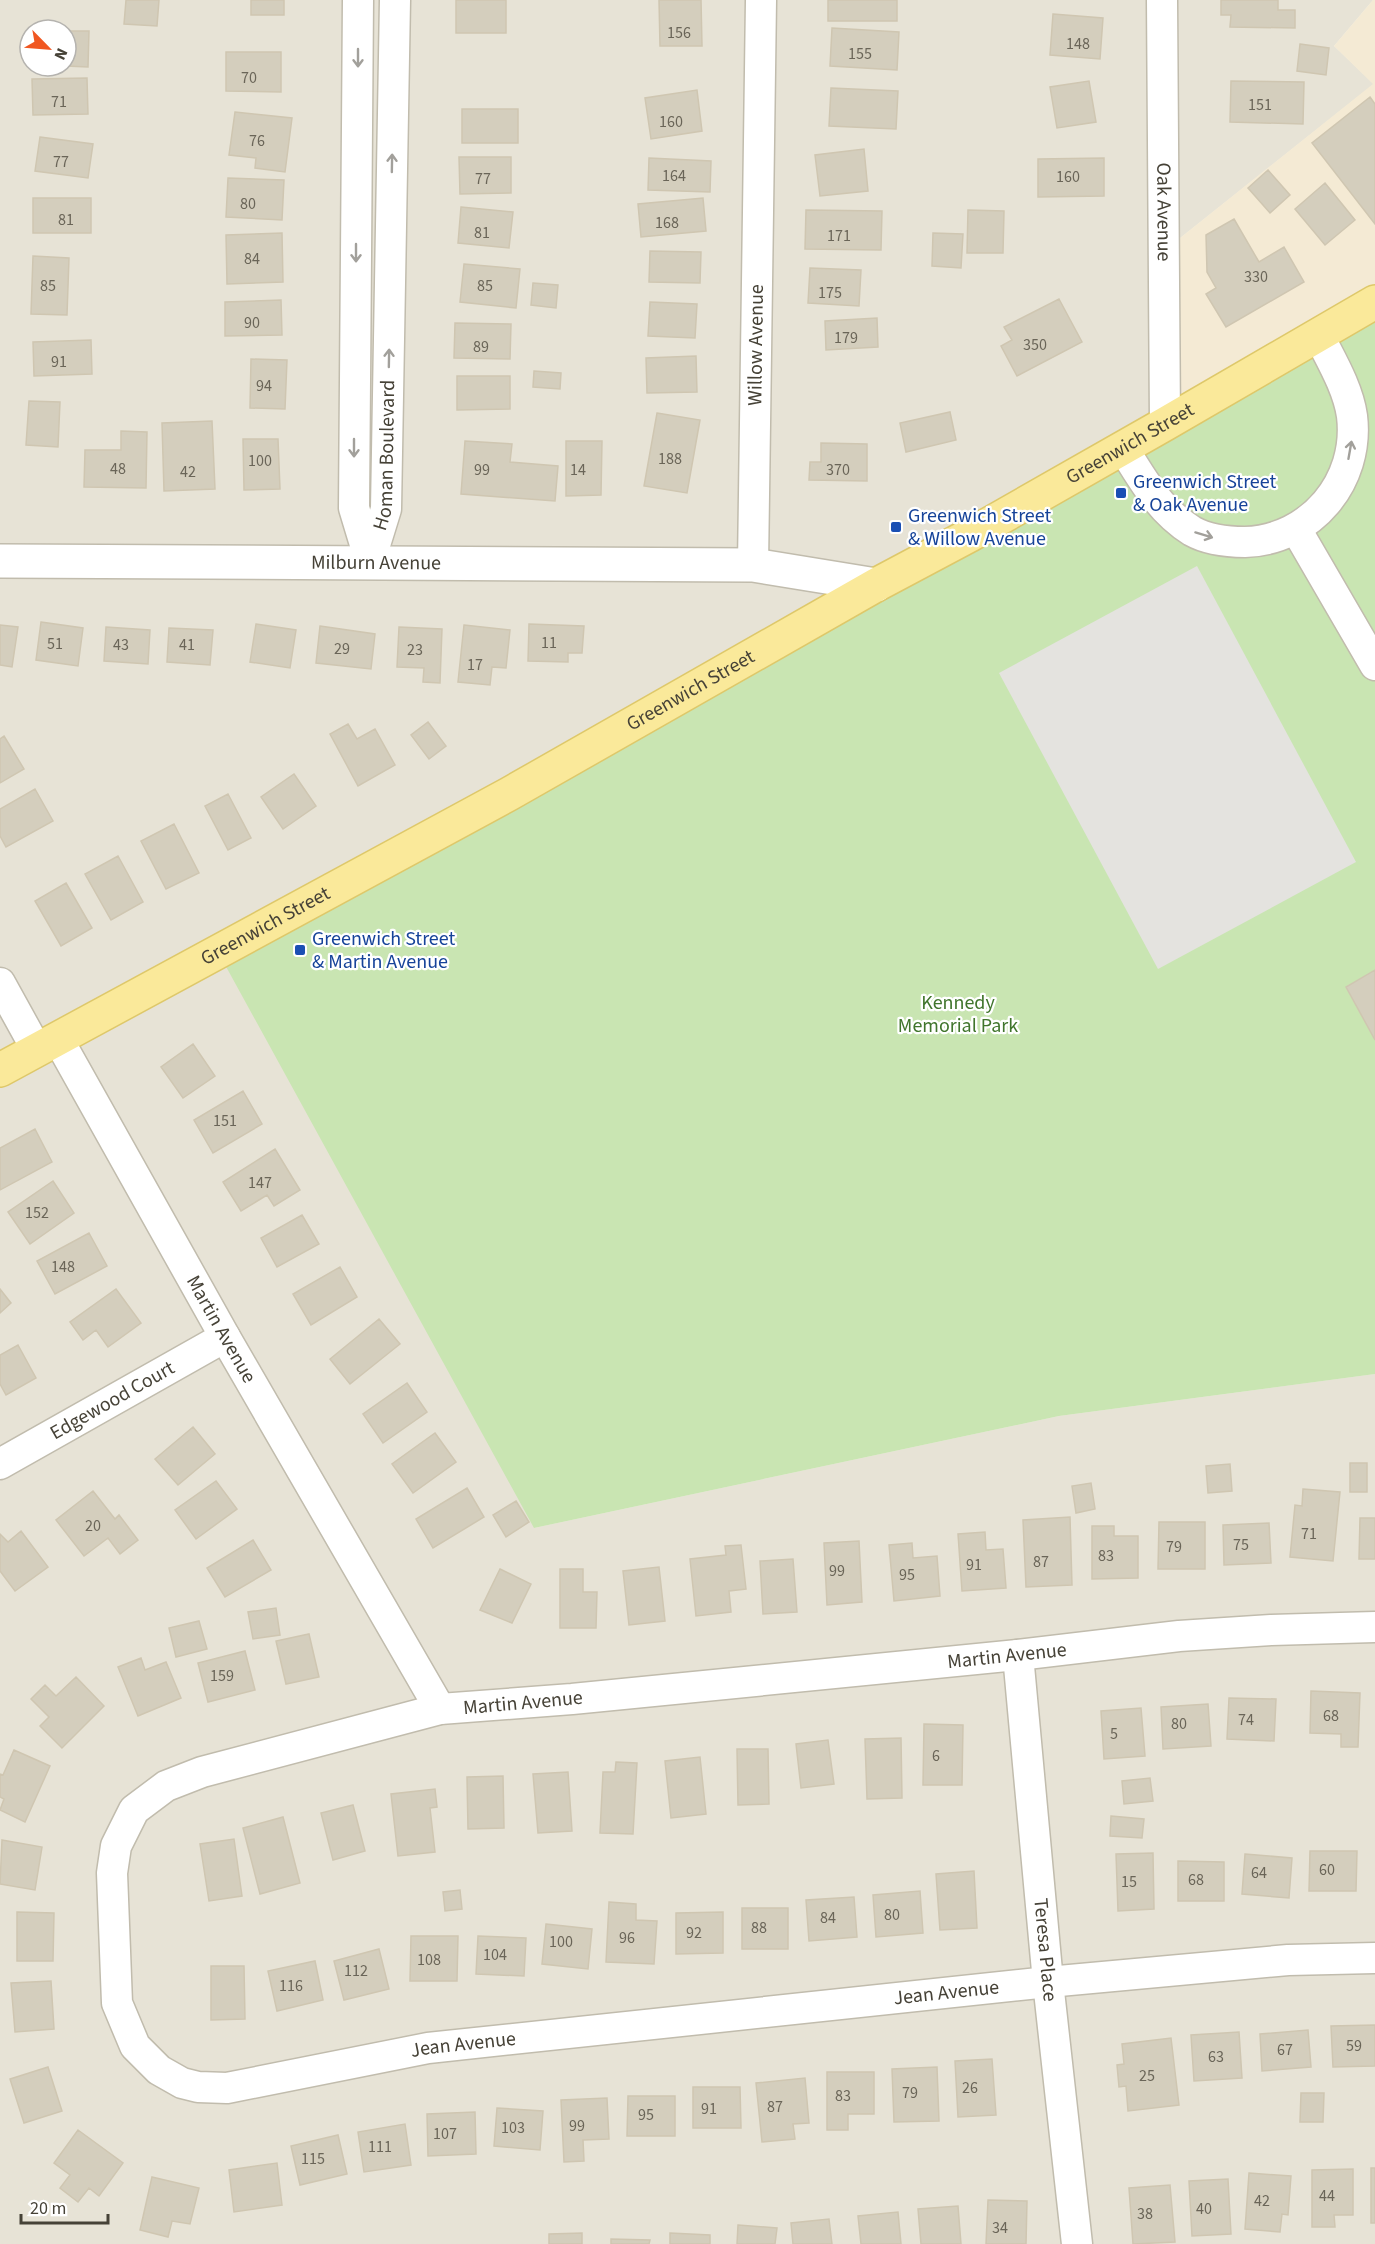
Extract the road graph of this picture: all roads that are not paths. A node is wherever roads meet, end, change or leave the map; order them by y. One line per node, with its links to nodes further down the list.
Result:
1 (358, 0): 11 (street, Homan Boulevard, one-way to 11)
2 (395, 0): 11 (street, Homan Boulevard, one-way to 2)
3 (761, 0): 12 (street, Willow Avenue)
4 (1162, 0): 7 (street, Oak Avenue)
5 (1375, 302): 6 (main road, Greenwich Street)
6 (1319, 336): 7 (main road, Greenwich Street); 9 (street, one-way to 6)
7 (1165, 424): 8 (main road, Greenwich Street)
8 (1123, 448): 9 (street, one-way to 9); 13 (main road, Greenwich Street)
9 (1296, 529): 14 (street)
10 (0, 561): 11 (street, Milburn Avenue)
11 (370, 561): 12 (street, Milburn Avenue)
12 (753, 565): 13 (street)
13 (876, 585): 16 (main road, Greenwich Street)
14 (1375, 665)
15 (0, 983): 16 (street, Martin Avenue)
16 (47, 1044): 17 (main road, Greenwich Street); 18 (street, Martin Avenue)
17 (0, 1070)
18 (225, 1337): 19 (street, Edgewood Court); 22 (street, Martin Avenue)
19 (0, 1464)
20 (1375, 1627): 21 (street, Martin Avenue)
21 (1018, 1655): 22 (street, Martin Avenue); 24 (street, Teresa Place)
22 (440, 1709): 24 (street, Jean Avenue)
23 (1375, 1958): 24 (street, Jean Avenue)
24 (1048, 1982): 25 (street, Teresa Place)
25 (1077, 2244)

